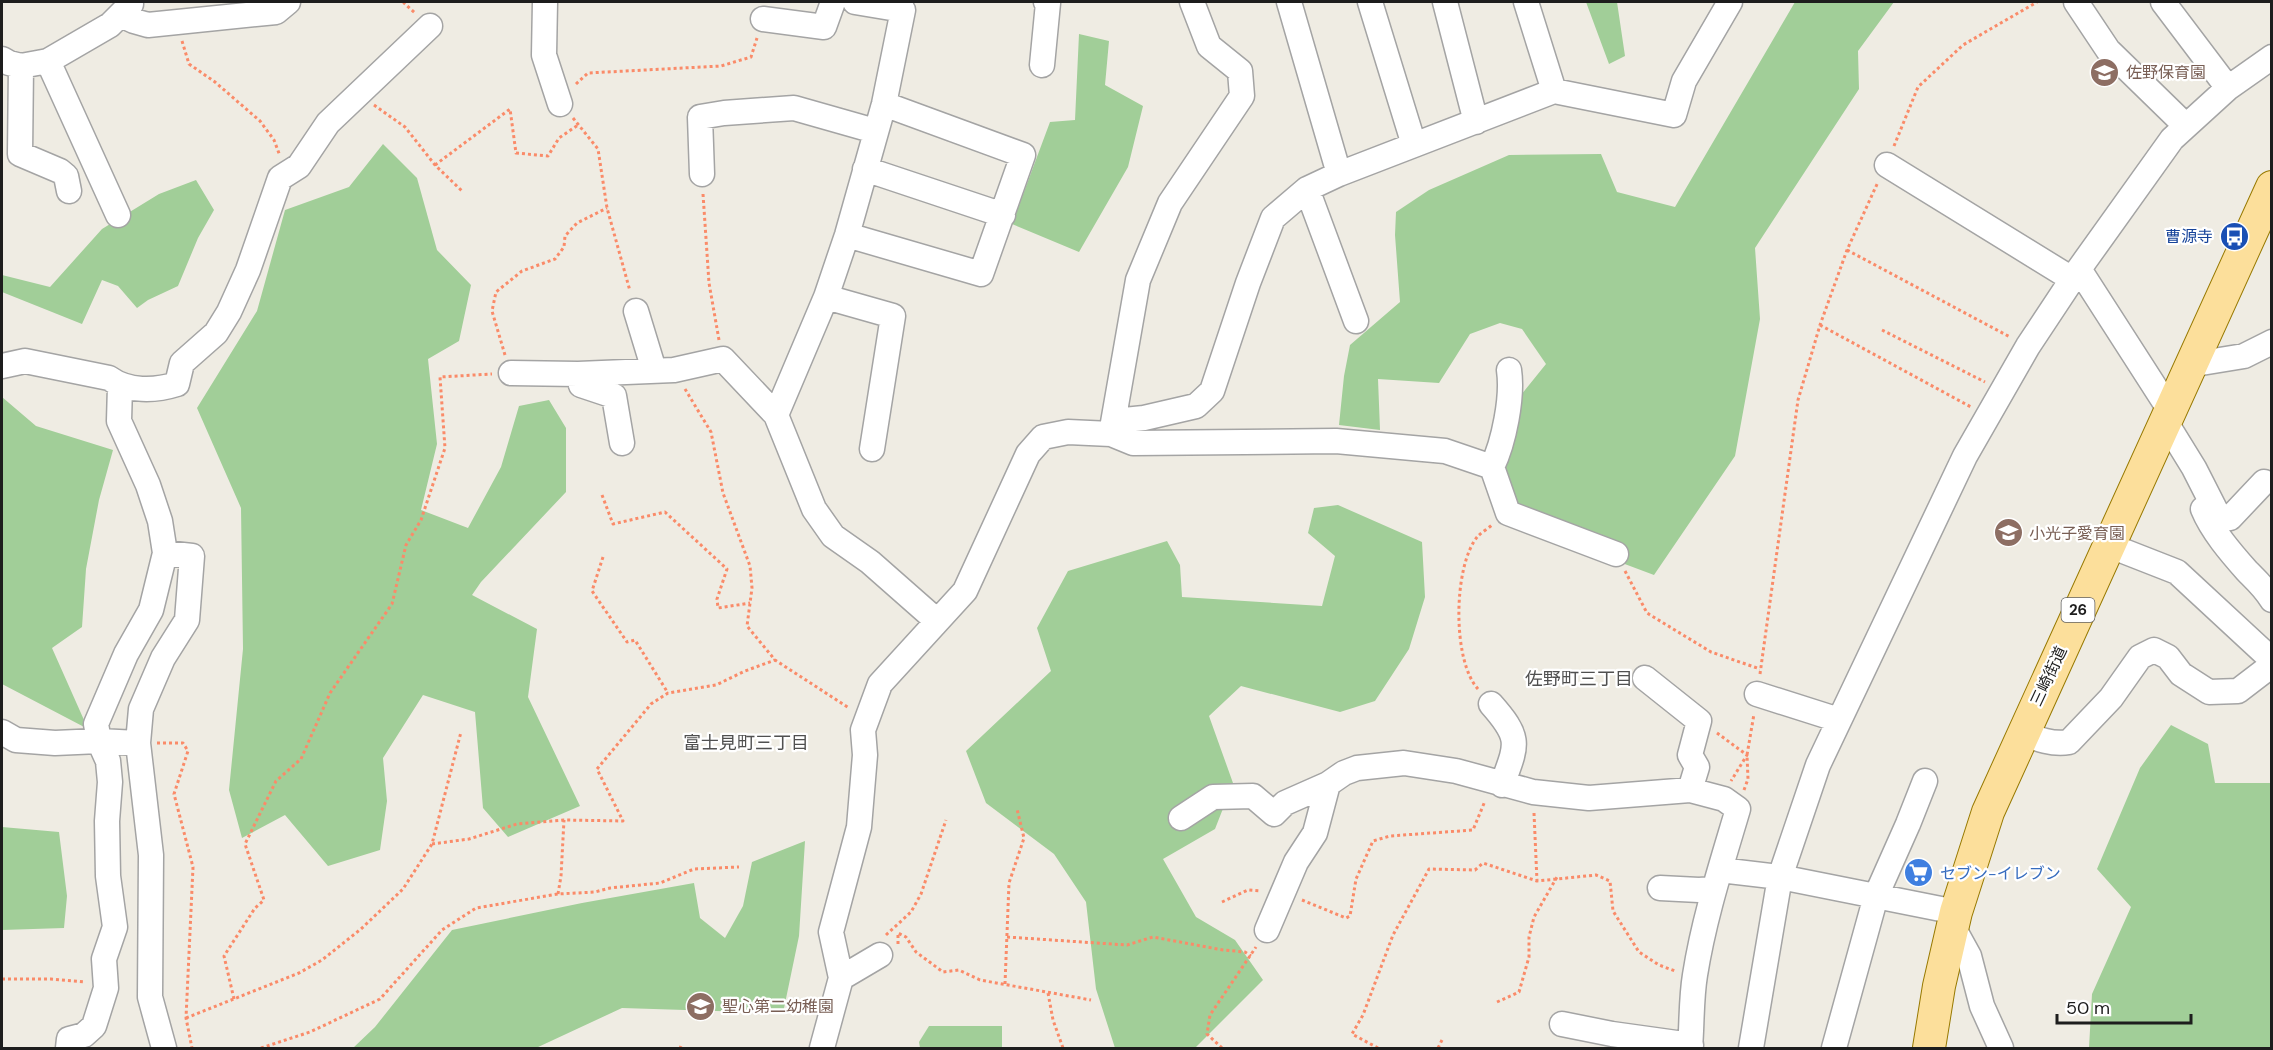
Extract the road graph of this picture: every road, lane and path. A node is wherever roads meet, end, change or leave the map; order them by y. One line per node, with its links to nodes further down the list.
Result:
1 (288, 2): 16 (street)
2 (545, 2): 27 (street)
3 (833, 2): 17 (street)
4 (855, 2): 28 (street)
5 (1046, 2): 23 (street)
6 (1192, 2): 69 (street)
7 (1289, 2): 38 (street)
8 (1370, 2): 33 (street)
9 (1445, 2): 29 (street)
10 (1526, 2): 25 (street)
11 (1730, 2): 25 (street)
12 (2037, 2): 35 (path)
13 (2076, 2): 31 (street)
14 (2163, 2): 24 (street)
15 (126, 8): 18 (street); 21 (street)
16 (221, 12): 18 (street)
17 (763, 19): 27 (path)
18 (161, 22): 39 (path)
19 (430, 26): 26 (street)
20 (2271, 57): 24 (street)
21 (48, 61): 22 (street); 45 (street)
22 (11, 62): 41 (street)
23 (1042, 65)
24 (2228, 88): 31 (street)
25 (1554, 91): 29 (street)
26 (359, 94): 34 (path); 39 (street)
27 (565, 96): 30 (path)
28 (884, 104): 32 (street); 46 (street)
29 (1476, 122): 33 (street)
30 (578, 125): 34 (path); 44 (path)
31 (2186, 126): 49 (street)
32 (875, 131): 36 (street); 37 (street)
33 (1414, 145): 38 (street)
34 (435, 165): 42 (path)
35 (1887, 165): 48 (path); 49 (street)
36 (865, 169): 46 (street); 47 (street)
37 (702, 174): 57 (path)
38 (1339, 174): 40 (street)
39 (280, 178): 64 (street)
40 (1307, 189): 52 (street); 69 (street)
41 (69, 191)
42 (462, 191)
43 (2270, 198): 58 (main road, 三崎街道 / 26)
44 (607, 208): 51 (path); 62 (path)
45 (118, 215)
46 (1003, 215): 47 (street)
47 (847, 235): 50 (street)
48 (1847, 250): 53 (path); 56 (path)
49 (2075, 274): 56 (street); 67 (street)
50 (826, 297): 66 (street); 71 (street)
51 (636, 310): 60 (street)
52 (1356, 321)
53 (1820, 325): 68 (path); 87 (path)
54 (1882, 330): 65 (path)
55 (2271, 342): 58 (street)
56 (2028, 346): 65 (street)
57 (723, 359): 60 (street); 66 (street)
58 (2189, 365): 67 (main road, 三崎街道 / 26)
59 (2, 366): 64 (street)
60 (664, 370): 63 (street); 82 (path)
61 (1509, 370): 72 (street)
62 (511, 373): 63 (street); 133 (path)
63 (578, 374): 70 (street)
64 (120, 387): 78 (street)
65 (2002, 391): 68 (street)
66 (776, 415): 83 (street)
67 (2167, 415): 73 (street); 77 (main road, 三崎街道 / 26)
68 (1988, 416): 92 (street)
69 (1113, 428): 72 (street); 83 (street)
70 (621, 443)
71 (872, 449)
72 (1492, 467): 76 (street)
73 (2197, 478): 74 (street); 81 (street)
74 (2264, 482)
75 (602, 495): 82 (path)
76 (1508, 513): 79 (street); 91 (path)
77 (2108, 545): 85 (street); 97 (main road, 三崎街道 / 26)
78 (165, 553): 98 (street); 99 (street)
79 (1616, 554): 87 (path)
80 (603, 556): 89 (path)
81 (2271, 600)
82 (750, 603): 84 (path)
83 (937, 621): 94 (street)
84 (775, 660): 89 (path); 94 (path)
85 (2271, 660)
86 (2271, 665): 97 (street)
87 (1760, 669): 90 (path)
88 (1645, 678): 93 (street)
89 (668, 693): 109 (path)
90 (1757, 694): 92 (street); 100 (path)
91 (1491, 704): 103 (street)
92 (1839, 720): 114 (street)
93 (1699, 721): 100 (path); 104 (street)
94 (863, 730): 128 (street)
95 (2, 732): 98 (street)
96 (462, 732): 111 (path)
97 (2022, 734): 122 (main road, 三崎街道 / 26)
98 (99, 741): 99 (street); 131 (street)
99 (138, 743): 136 (path); 142 (street)
100 (1747, 755): 107 (path)
101 (1925, 780): 120 (street)
102 (1328, 784): 103 (street); 108 (street); 118 (street)
103 (1497, 784): 105 (street); 118 (path)
104 (1690, 790): 105 (street); 107 (street)
105 (1533, 792): 116 (path)
106 (1017, 809): 124 (path)
107 (1738, 809): 115 (street)
108 (1181, 818)
109 (564, 820): 111 (path); 119 (path)
110 (946, 820): 125 (path)
111 (432, 844): 133 (path)
112 (739, 867): 119 (path)
113 (1557, 877): 116 (path); 127 (path); 135 (path)
114 (1780, 877): 115 (street); 120 (street); 150 (street)
115 (1717, 879): 117 (street); 127 (street)
116 (1537, 880): 148 (path)
117 (1660, 888)
118 (1283, 892): 121 (path); 123 (street)
119 (558, 894): 144 (path)
120 (1876, 896): 122 (street); 151 (street)
121 (1222, 902)
122 (1954, 919): 152 (main road, 三崎街道 / 26); 153 (street)
123 (1267, 930): 126 (path)
124 (1007, 937): 126 (path); 130 (path)
125 (880, 955): 128 (street); 130 (path)
126 (1251, 956): 147 (path)
127 (1695, 974): 140 (street)
128 (841, 978): 145 (street)
129 (2, 979): 131 (path)
130 (1005, 984): 132 (path)
131 (106, 988): 141 (street)
132 (1048, 993): 134 (path); 146 (path)
133 (234, 999): 136 (path)
134 (1091, 1000)
135 (1497, 1002)
136 (186, 1017): 143 (path)
137 (1562, 1023): 139 (street)
138 (1442, 1040): 149 (path)
139 (1612, 1041): 140 (street)
140 (1690, 1046)
141 (68, 1048)
142 (164, 1048)
143 (192, 1048)
144 (261, 1048)
145 (822, 1048)
146 (1063, 1048)
147 (1222, 1048)
148 (1378, 1048)
149 (1438, 1048)
150 (1751, 1048)
151 (1834, 1048)
152 (1929, 1048)
153 (2001, 1048)

